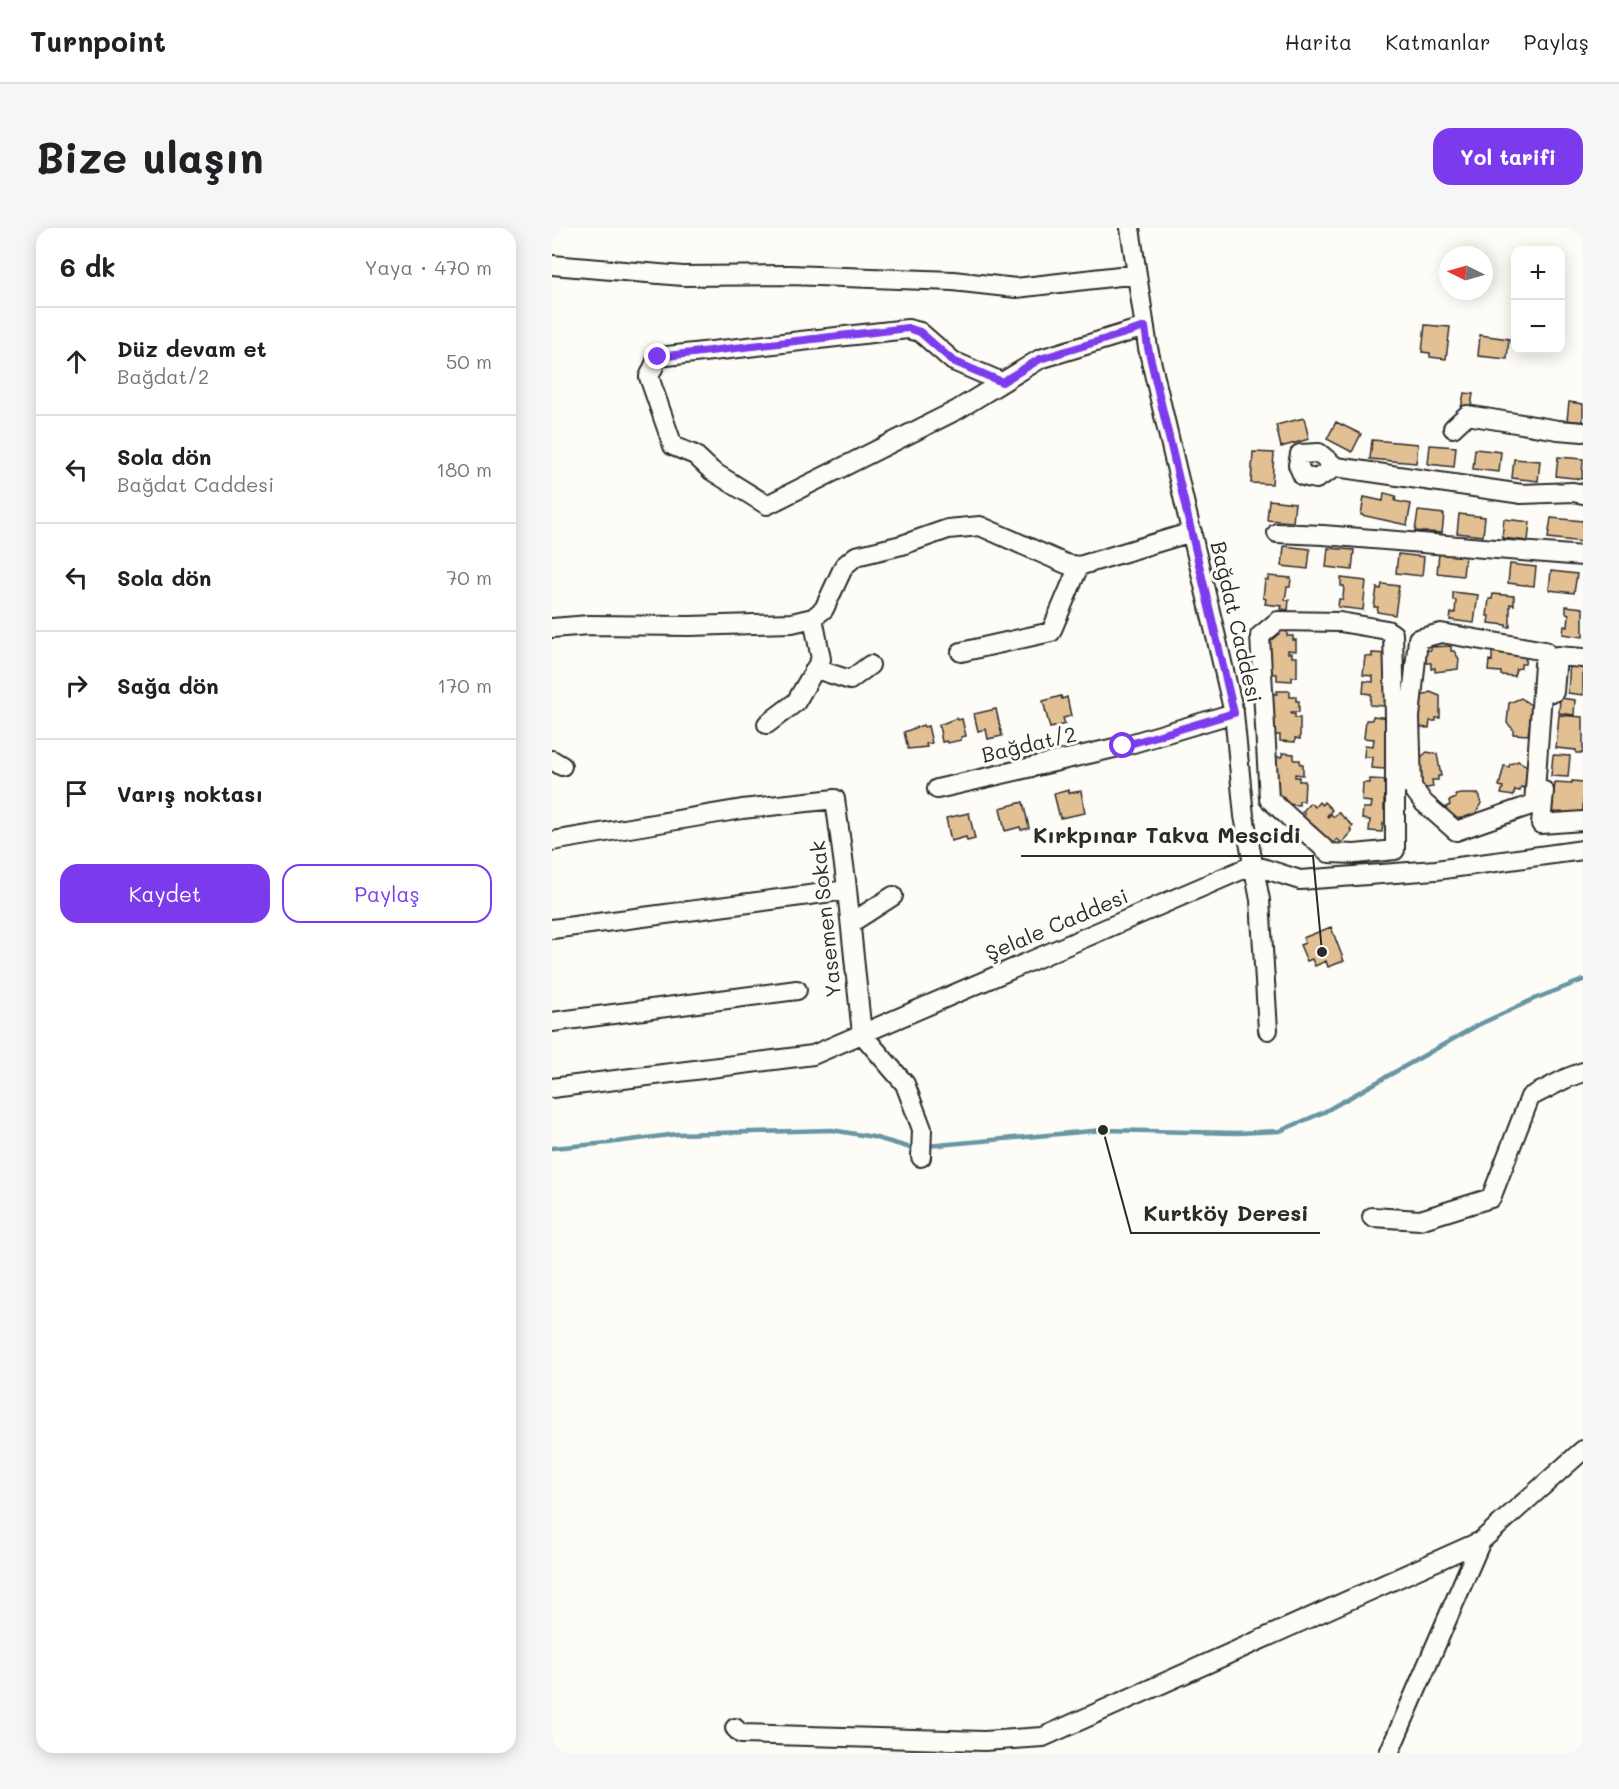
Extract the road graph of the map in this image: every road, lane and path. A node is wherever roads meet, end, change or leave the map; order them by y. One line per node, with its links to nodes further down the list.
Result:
1 (1130, 228): 3 (street, Bağdat Caddesi)
2 (552, 265): 3 (street)
3 (1137, 274): 4 (street, Bağdat Caddesi)
4 (1145, 327): 5 (street); 10 (street, Bağdat Caddesi)
5 (1002, 382): 5 (street)
6 (1453, 428): 7 (street)
7 (1583, 432)
8 (1336, 467): 9 (street)
9 (1583, 494)
10 (1192, 532): 13 (street); 20 (street, Bağdat Caddesi)
11 (1277, 533): 12 (street)
12 (1583, 556)
13 (1079, 566): 14 (street); 16 (street)
14 (813, 618): 15 (street); 19 (street)
15 (552, 628)
16 (961, 652)
17 (1583, 658): 23 (street)
18 (870, 665): 19 (street)
19 (816, 669): 21 (street)
20 (1234, 713): 22 (street, Bağdat/2); 28 (street, Bağdat Caddesi)
21 (766, 724)
22 (937, 789)
23 (1583, 821)
24 (1456, 831): 24 (street)
25 (552, 841): 29 (street, Yasemen Sokak)
26 (1583, 850): 28 (street)
27 (1355, 854): 27 (street)
28 (1253, 865): 35 (street, Bağdat Caddesi); 36 (street, Şelale Caddesi)
29 (847, 890): 31 (street, Yasemen Sokak); 32 (street)
30 (893, 896): 31 (street)
31 (851, 923): 36 (street, Yasemen Sokak)
32 (552, 929)
33 (797, 990): 34 (street)
34 (552, 1022)
35 (1268, 1030)
36 (862, 1034): 38 (street, Şelale Caddesi); 39 (street)
37 (1583, 1072): 40 (street)
38 (552, 1088)
39 (921, 1157)
40 (1372, 1217)
41 (1583, 1450): 42 (street)
42 (1481, 1541): 43 (street); 44 (street)
43 (735, 1728)
44 (1397, 1733): 45 (street); 46 (street); 47 (street)
45 (1375, 1753)
46 (1389, 1753)
47 (1399, 1753)

